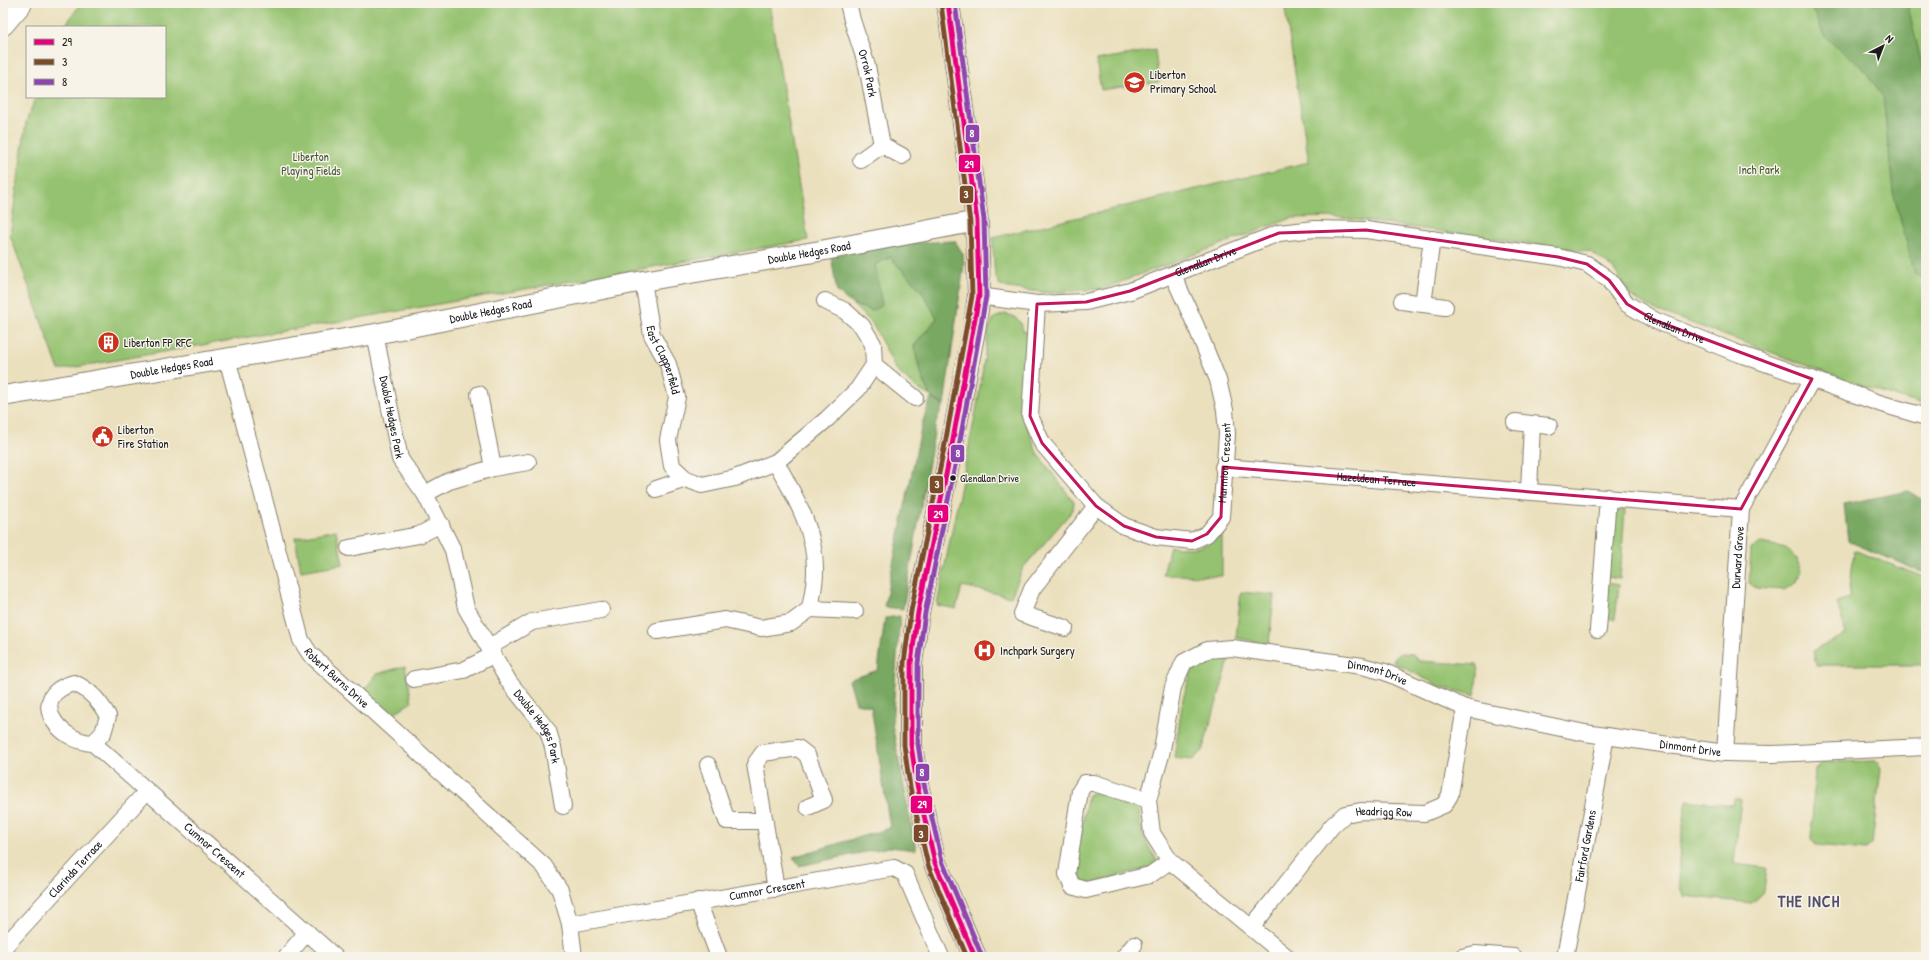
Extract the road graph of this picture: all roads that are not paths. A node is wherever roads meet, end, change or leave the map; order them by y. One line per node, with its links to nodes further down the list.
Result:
1 (848, 3): 3 (street, Orrok Park)
2 (948, 3): 6 (main road)
3 (882, 145): 4 (street); 5 (street)
4 (902, 156)
5 (861, 160)
6 (977, 221): 9 (street, Double Hedges Road); 10 (main road)
7 (1432, 239): 8 (street, Glenallan Drive); 14 (street); 19 (street, Glenallan Drive)
8 (1173, 275): 13 (street, Glenallan Drive); 29 (street, Marmion Crescent)
9 (643, 281): 16 (street, Double Hedges Road); 31 (street, East Clapperfield)
10 (979, 296): 13 (street, Glenallan Drive); 71 (main road)
11 (825, 301): 18 (street)
12 (1402, 301): 14 (street)
13 (1037, 304): 36 (street, Marmion Crescent)
14 (1423, 304): 15 (street)
15 (1445, 307)
16 (375, 334): 17 (street, Double Hedges Road); 34 (street, Double Hedges Park)
17 (227, 358): 21 (street, Double Hedges Road); 62 (street, Robert Burns Drive)
18 (874, 365): 22 (street); 28 (street, East Clapperfield)
19 (1812, 379): 23 (street, Glenallan Drive); 37 (street, Durward Grove)
20 (479, 394): 30 (street)
21 (3, 396)
22 (915, 398)
23 (1926, 417)
24 (1515, 422): 25 (street)
25 (1532, 424): 26 (street); 33 (street)
26 (1549, 426)
27 (528, 462): 30 (street)
28 (776, 462): 31 (street, East Clapperfield); 40 (street)
29 (1223, 467): 33 (street, Hazeldean Terrace); 36 (street, Marmion Crescent)
30 (493, 468): 34 (street)
31 (686, 479): 32 (street)
32 (656, 489)
33 (1529, 491): 35 (street, Hazeldean Terrace)
34 (425, 494): 38 (street, Double Hedges Park)
35 (1608, 497): 37 (street, Hazeldean Terrace); 44 (street)
36 (1096, 506): 43 (street)
37 (1741, 509): 52 (street, Durward Grove)
38 (441, 524): 39 (street); 46 (street, Double Hedges Park)
39 (349, 548)
40 (810, 609): 42 (street); 45 (street)
41 (601, 610): 46 (street)
42 (855, 611)
43 (1065, 628)
44 (1598, 630)
45 (657, 631)
46 (491, 651): 47 (street); 56 (street, Double Hedges Park)
47 (414, 679)
48 (1465, 708): 49 (street, Dinmont Drive); 55 (street, Dinmont Drive); 63 (street, Headrigg Row)
49 (1606, 736): 52 (street, Dinmont Drive); 75 (street, Fairford Gardens)
50 (93, 743): 54 (street, Cumnor Crescent)
51 (1926, 747): 52 (street, Dinmont Drive)
52 (1725, 753)
53 (708, 765): 58 (street)
54 (147, 791): 64 (street, Cumnor Crescent); 65 (street, Clarinda Terrace)
55 (1148, 800): 59 (street, Dinmont Drive); 59 (street)
56 (563, 806)
57 (808, 807): 58 (street)
58 (765, 821): 60 (street)
59 (1170, 862): 63 (street, Dinmont Drive)
60 (776, 889): 61 (street, Cumnor Crescent); 70 (street, Cumnor Crescent)
61 (698, 901): 62 (street, Cumnor Crescent); 69 (street)
62 (570, 924): 68 (street)
63 (1251, 928): 72 (street, Dinmont Drive)
64 (307, 932): 66 (street); 67 (street, Cumnor Crescent)
65 (3, 948)
66 (286, 957)
67 (335, 957)
68 (574, 957)
69 (719, 957)
70 (941, 957)
71 (975, 957)
72 (1287, 957)
73 (1462, 957): 74 (street)
74 (1514, 957)
75 (1565, 957)

